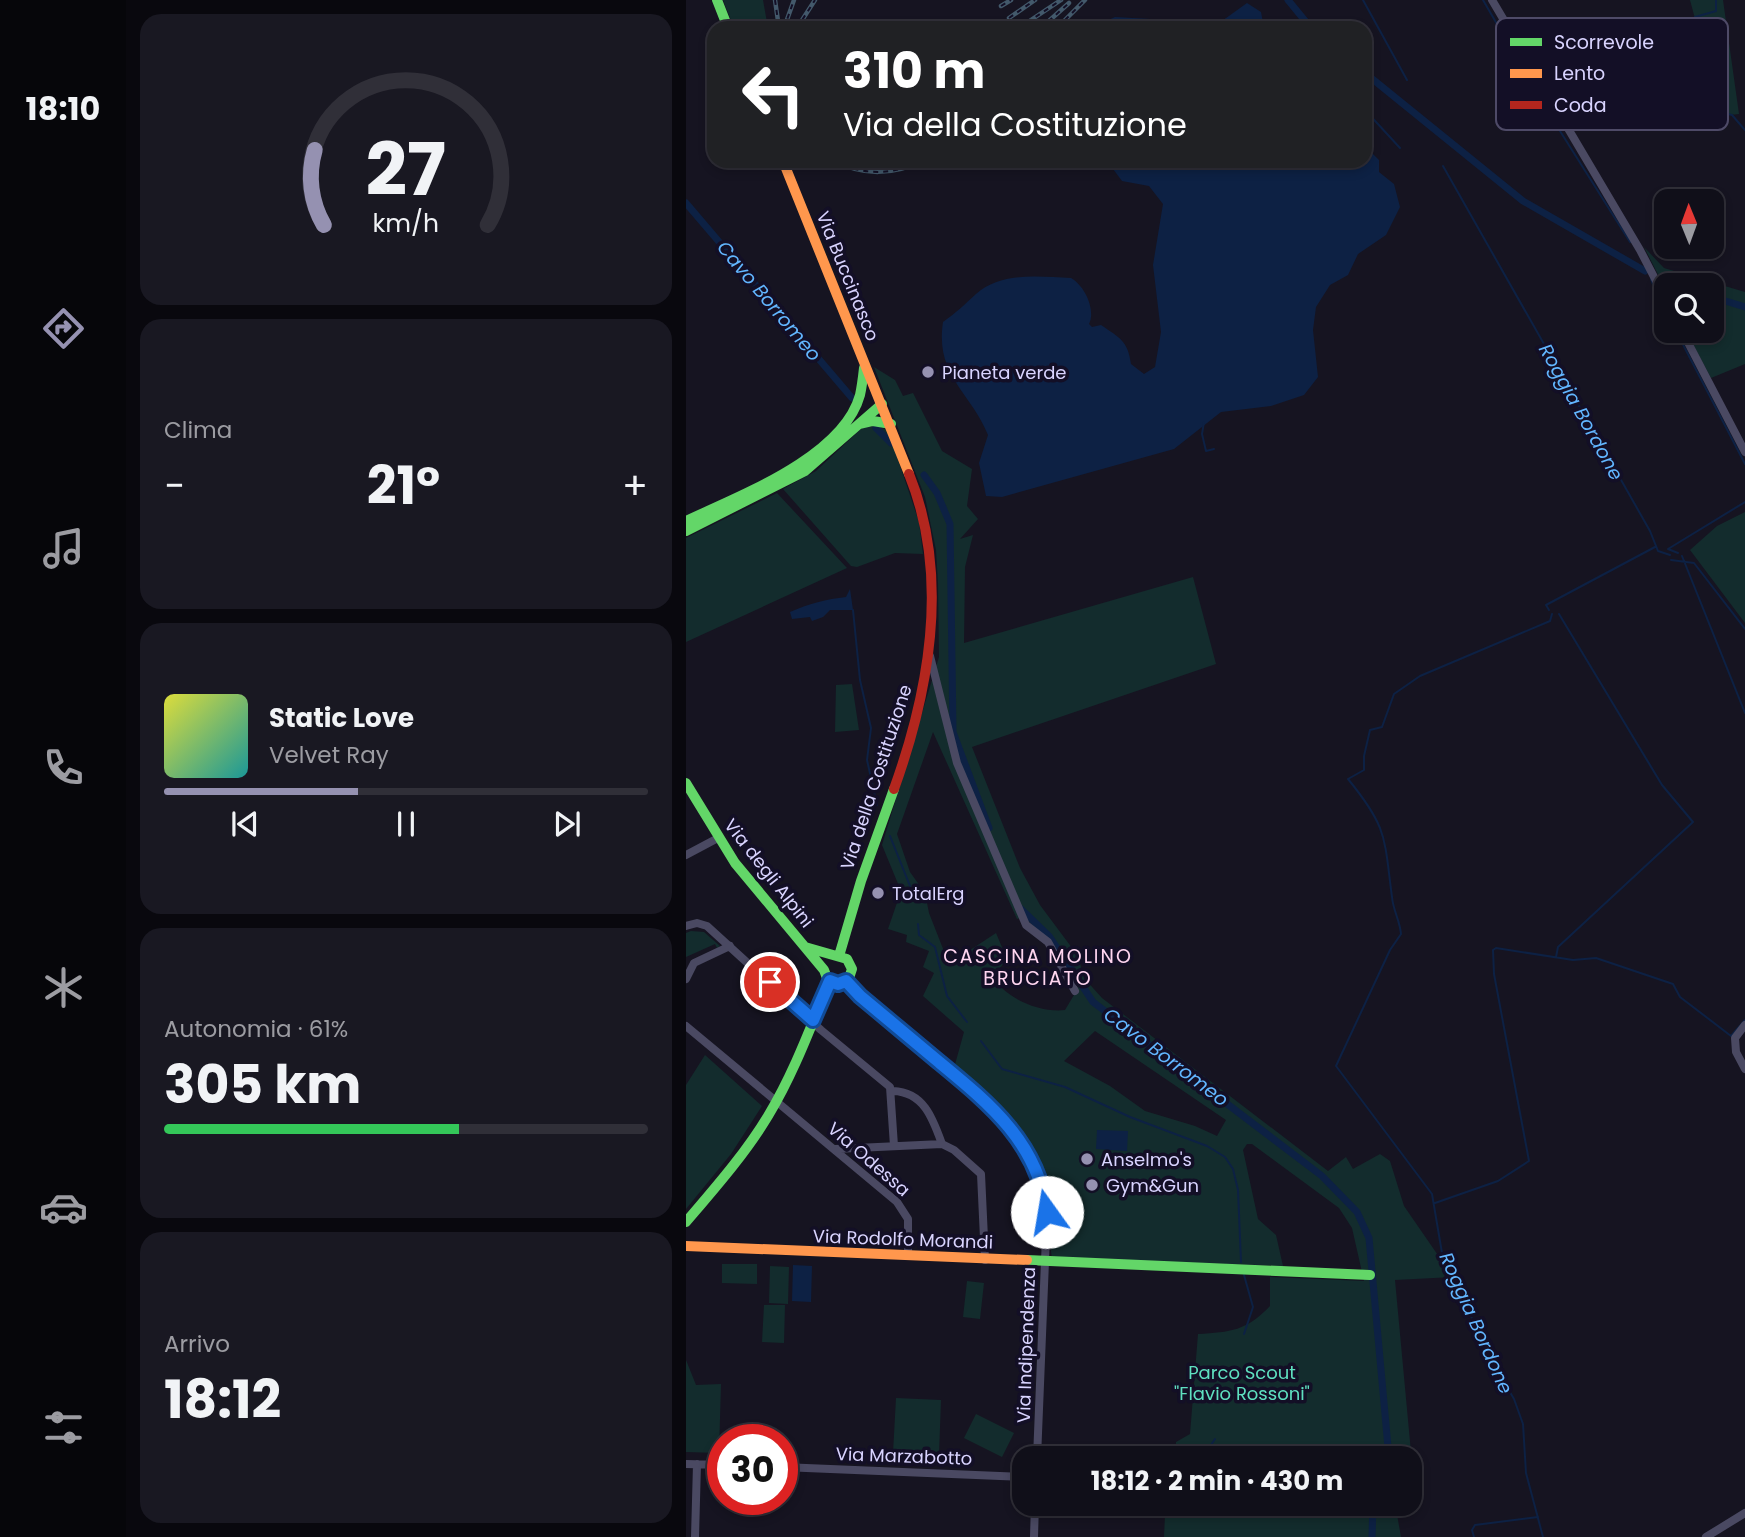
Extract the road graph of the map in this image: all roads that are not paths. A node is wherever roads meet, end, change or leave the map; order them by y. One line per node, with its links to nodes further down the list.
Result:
1 (717, 0): 4 (street)
2 (1492, 0): 3 (street)
3 (1503, 18)
4 (726, 21)
5 (1569, 130): 7 (street)
6 (786, 168): 9 (street, Via Buccinasco)
7 (1654, 276)
8 (1688, 343): 14 (street)
9 (863, 362): 10 (street, Via Buccinasco); 11 (street)
10 (880, 400): 11 (street); 12 (street, Via della Costituzione); 13 (street)
11 (855, 409): 15 (street)
12 (891, 424): 13 (street); 17 (street, Via della Costituzione)
13 (858, 425): 16 (street)
14 (1745, 452)
15 (686, 521)
16 (686, 531)
17 (930, 653): 24 (street, Via della Costituzione); 28 (street)
18 (686, 783): 19 (street, Via degli Alpini)
19 (718, 838): 20 (street); 23 (street, Via degli Alpini)
20 (686, 855)
21 (686, 926): 22 (street)
22 (730, 946): 26 (street); 29 (street)
23 (805, 947): 24 (street); 25 (street, Via degli Alpini)
24 (837, 956): 25 (street); 27 (street)
25 (827, 975): 27 (street); 29 (street)
26 (686, 977)
27 (846, 981): 42 (street, Via Indipendenza)
28 (1075, 991)
29 (813, 1020): 33 (street); 34 (street)
30 (1745, 1025): 32 (street)
31 (686, 1026): 34 (street, Via Odessa)
32 (1745, 1069)
33 (893, 1091): 35 (street); 36 (street)
34 (776, 1102): 37 (street, Via Odessa); 38 (street)
35 (942, 1144): 36 (street); 41 (street)
36 (894, 1146): 37 (street)
37 (835, 1149): 40 (street, Via Odessa)
38 (686, 1222)
39 (686, 1246): 40 (street, Via Rodolfo Morandi)
40 (908, 1256): 41 (street, Via Rodolfo Morandi)
41 (985, 1260): 42 (street, Via Rodolfo Morandi)
42 (1045, 1262): 43 (street, Via Rodolfo Morandi); 44 (street, Via Indipendenza)
43 (1370, 1275)
44 (1037, 1446)
45 (686, 1464): 46 (street)
46 (697, 1464): 47 (street); 52 (street)
47 (707, 1464)
48 (798, 1468): 49 (street, Via Marzabotto)
49 (1012, 1477)
50 (1745, 1513): 54 (street)
51 (1035, 1516): 53 (street)
52 (695, 1537)
53 (1034, 1537)
54 (1706, 1537)

